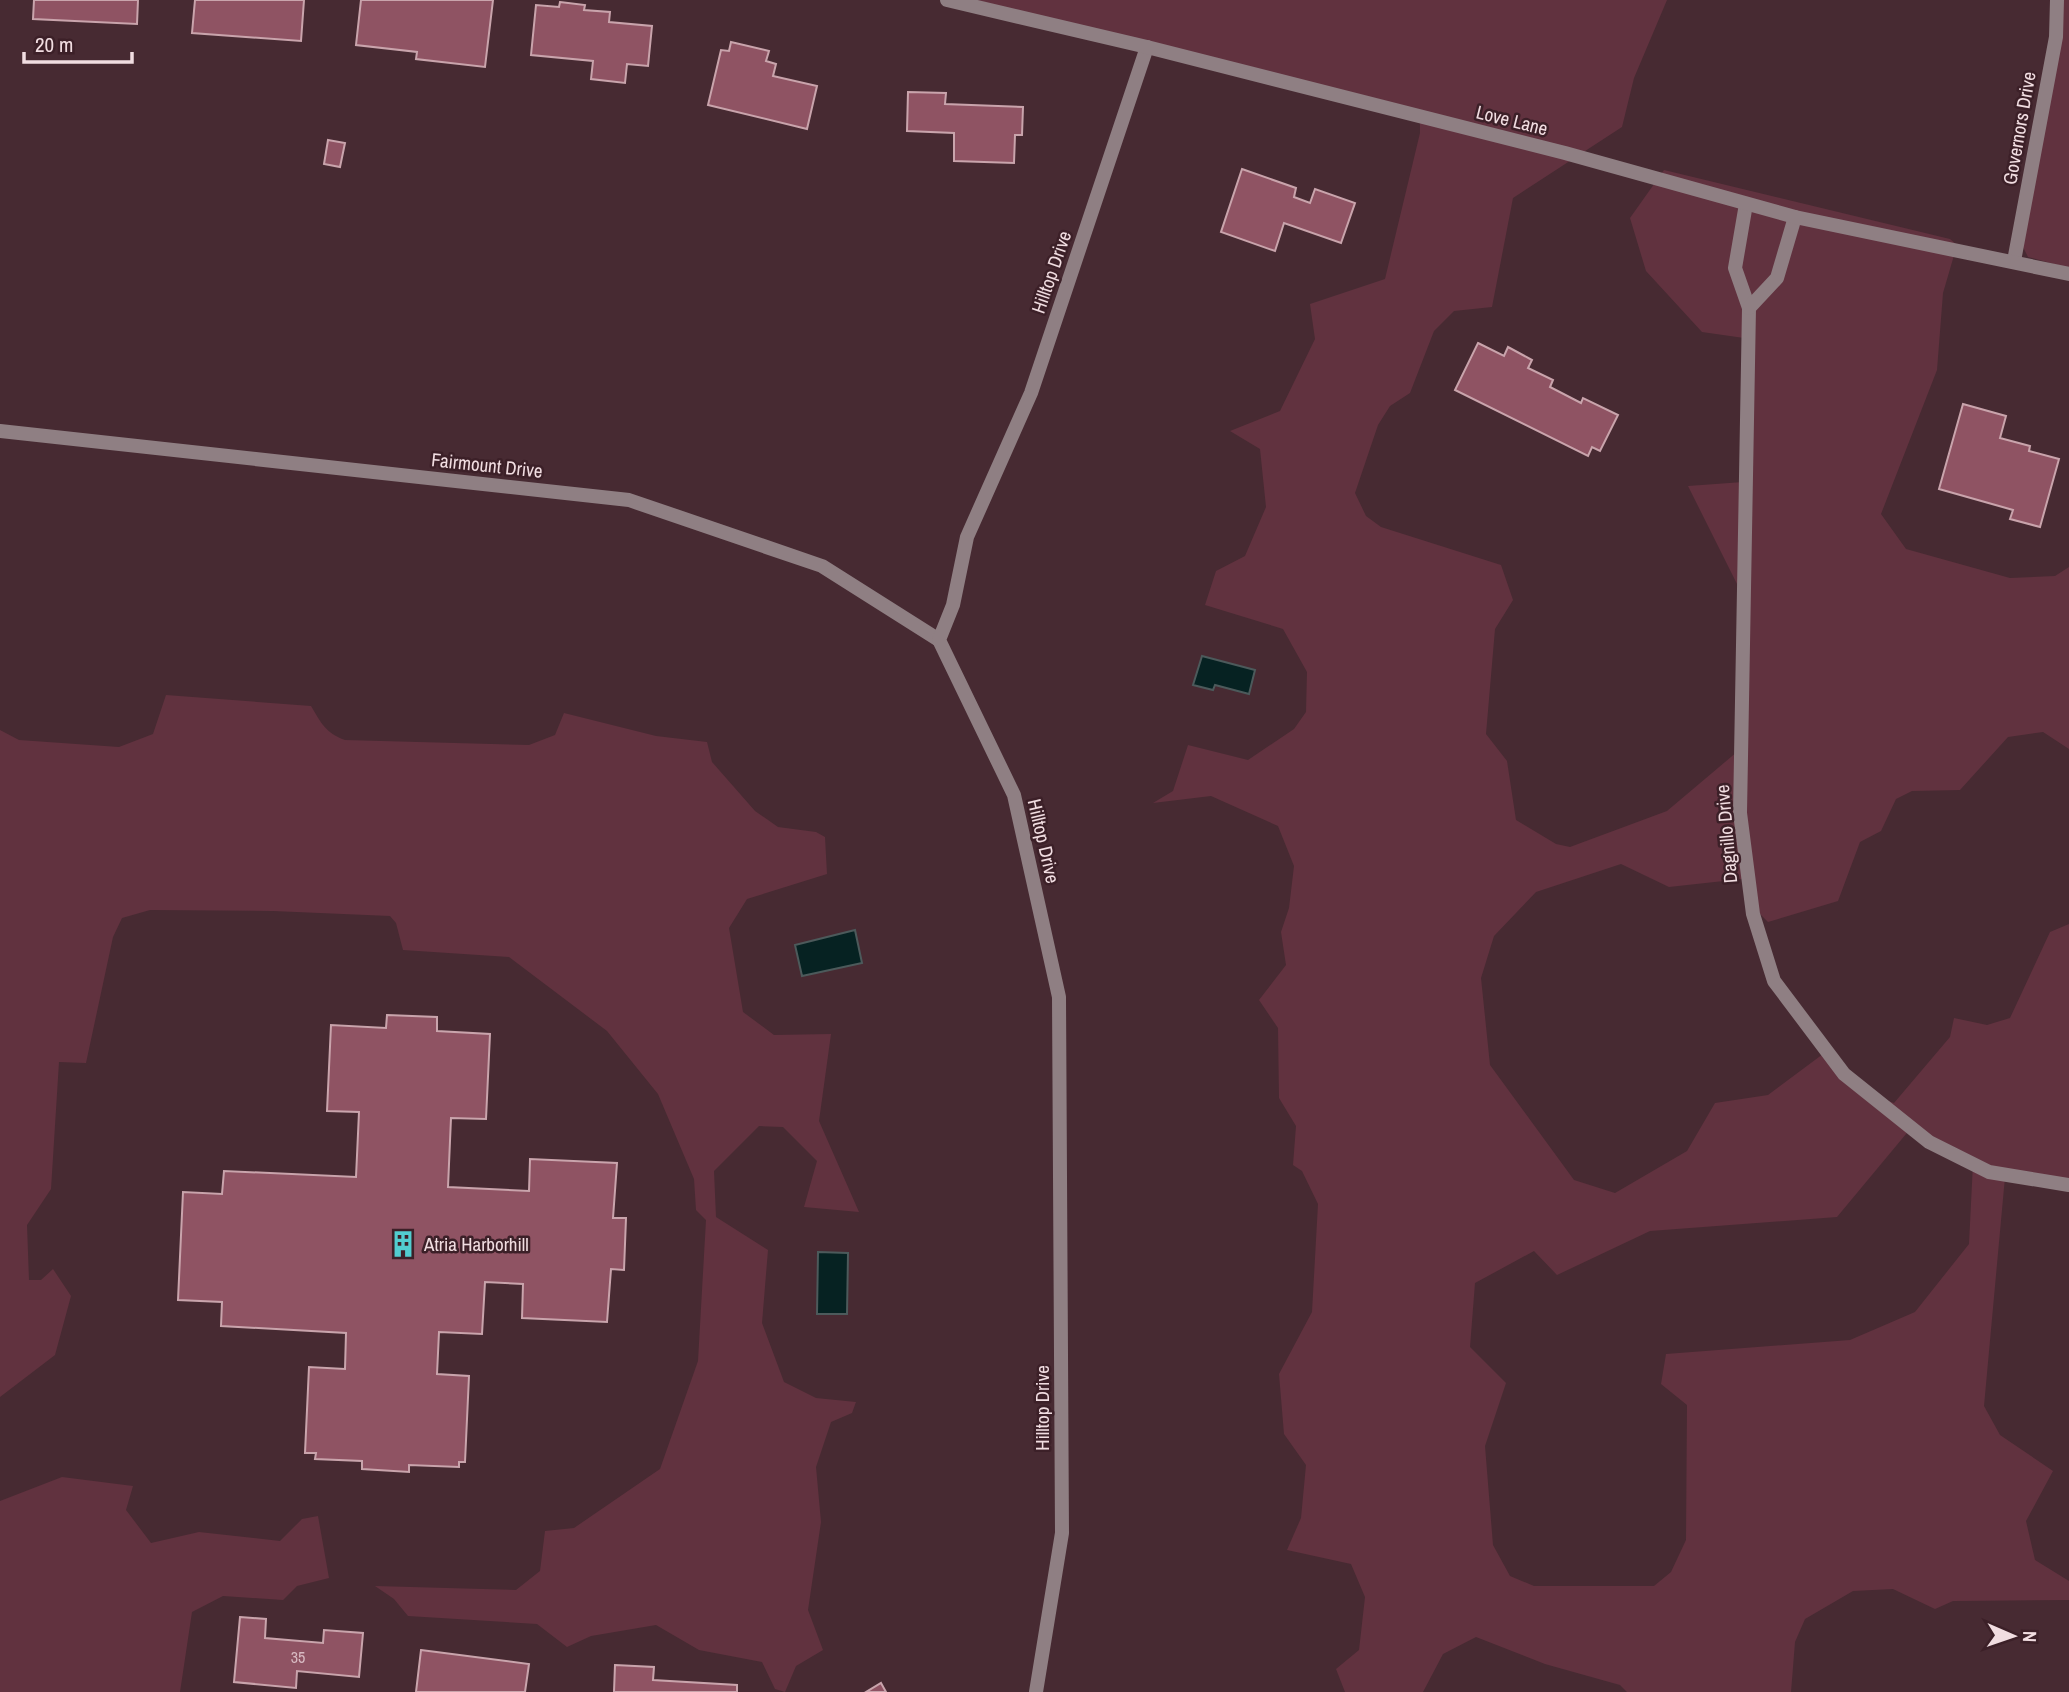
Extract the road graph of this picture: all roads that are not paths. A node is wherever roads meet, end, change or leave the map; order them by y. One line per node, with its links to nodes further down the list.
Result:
1 (947, 0): 3 (street, Love Lane)
2 (2056, 0): 6 (street, Governors Drive)
3 (1147, 47): 4 (street, Love Lane); 10 (street, Hilltop Drive)
4 (1746, 204): 5 (street, Love Lane); 8 (street, Dagnillo Drive)
5 (1795, 217): 6 (street, Love Lane); 8 (street)
6 (2014, 261): 7 (street, Love Lane)
7 (2069, 274)
8 (1749, 307): 11 (street, Dagnillo Drive)
9 (0, 431): 10 (street, Fairmount Drive)
10 (939, 640): 12 (street, Hilltop Drive)
11 (2069, 1185)
12 (1036, 1692)

